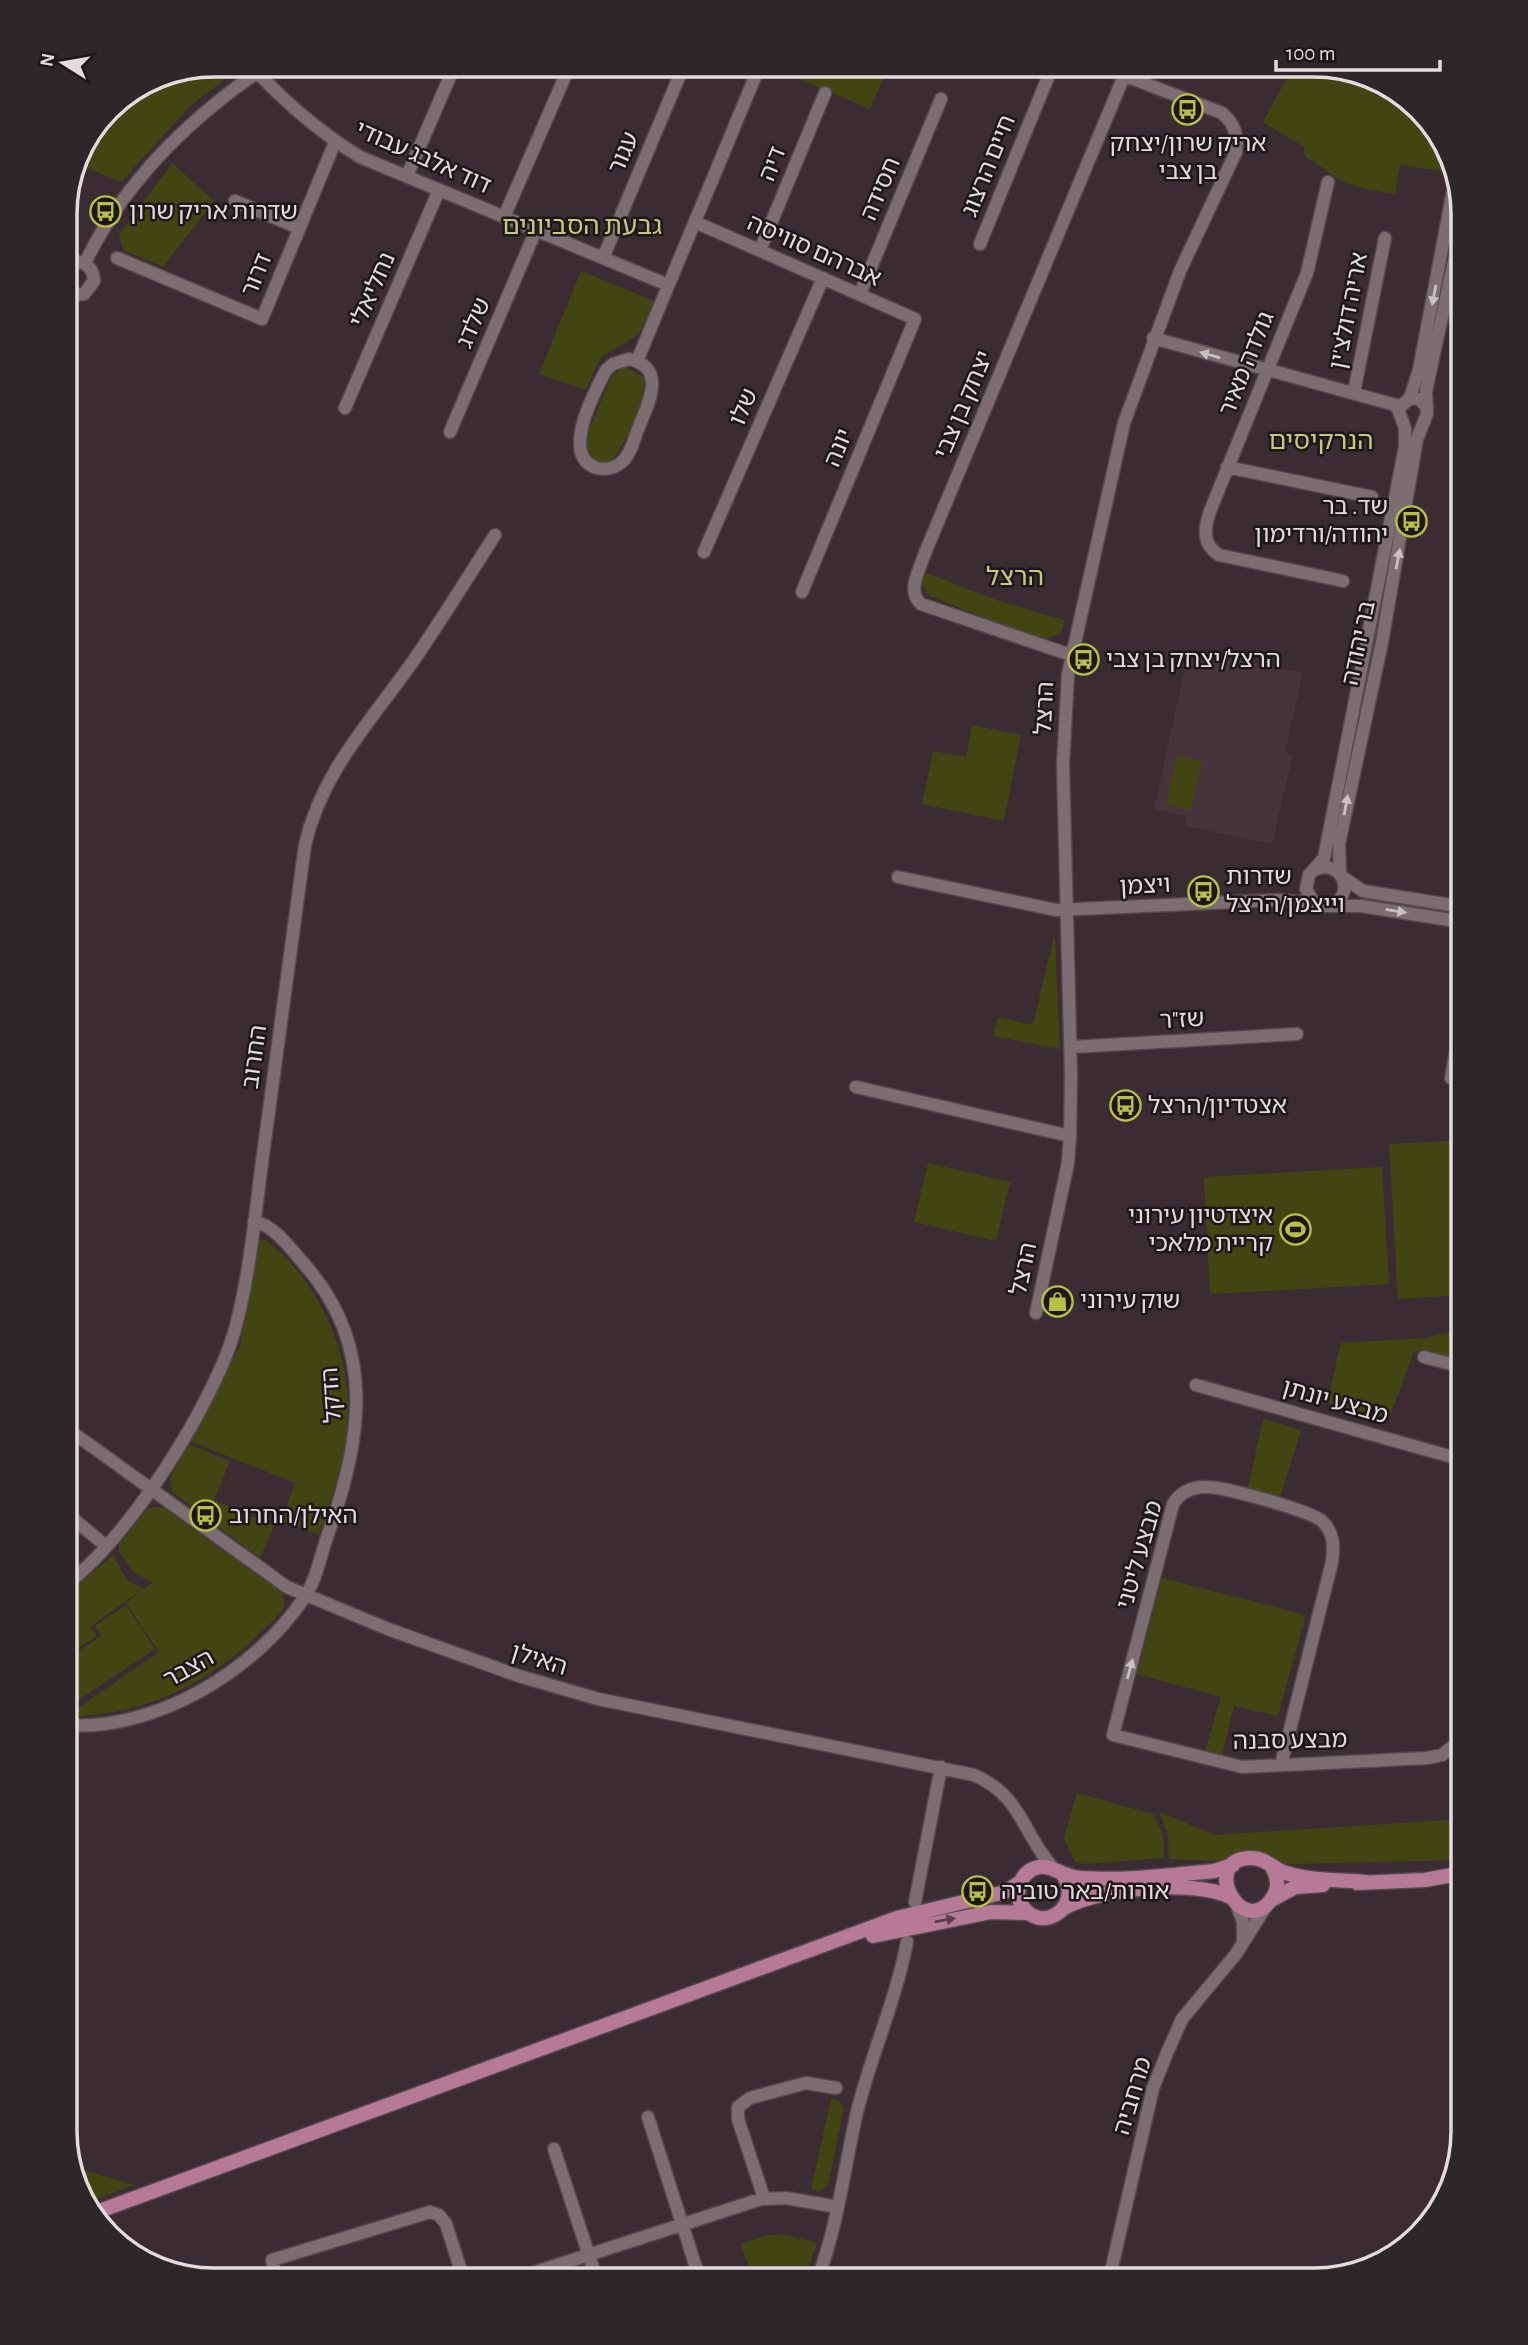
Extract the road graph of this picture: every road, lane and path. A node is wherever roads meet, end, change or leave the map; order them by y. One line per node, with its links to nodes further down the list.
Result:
1 (250, 77): 28 (street)
2 (268, 77): 12 (street, דוד אלבג עבודי)
3 (449, 77): 13 (street)
4 (565, 77): 18 (street)
5 (679, 77): 26 (street, עגור)
6 (755, 77): 19 (street)
7 (1048, 77): 23 (street, חיים הרצוג)
8 (1123, 77): 54 (street, יצחק בן צבי)
9 (1129, 77): 37 (street, הרצל)
10 (825, 93): 24 (street, דיה)
11 (942, 99): 32 (street, חסידה)
12 (335, 142): 13 (street, דוד אלבג עבודי); 20 (street, דרור)
13 (407, 176): 15 (street, דוד אלבג עבודי)
14 (1328, 182): 39 (street, גולדה מאיר)
15 (439, 190): 18 (street, דוד אלבג עבודי); 44 (street, נחליאלי)
16 (235, 201): 20 (street)
17 (1450, 204): 41 (street, one-way to 41)
18 (504, 217): 21 (street, דוד אלבג עבודי)
19 (695, 222): 24 (street, אברהם סוויסה); 31 (street)
20 (299, 228): 25 (street, דרור)
21 (536, 230): 26 (street, דוד אלבג עבודי); 47 (street, שלדג)
22 (1385, 238): 40 (street, אריה דולצ'ין)
23 (980, 244)
24 (760, 250): 29 (street, אברהם סוויסה)
25 (117, 258)
26 (603, 258): 31 (street, דוד אלבג עבודי)
27 (77, 262): 28 (street)
28 (85, 263): 33 (street)
29 (823, 278): 32 (street, אברהם סוויסה); 51 (street, שלו)
30 (1451, 281): 34 (street)
31 (668, 285): 38 (street)
32 (860, 295): 36 (street, אברהם סוויסה)
33 (77, 296)
34 (1448, 297): 35 (street); 42 (street)
35 (1451, 298)
36 (915, 319): 53 (street, יונה)
37 (1153, 338): 39 (street, one-way to 37); 54 (street, הרצל)
38 (637, 361): 38 (street)
39 (1268, 371): 40 (street); 48 (street, גולדה מאיר)
40 (1354, 391): 43 (street)
41 (1410, 398): 42 (street); 43 (street)
42 (1425, 405): 46 (street)
43 (1399, 406): 45 (street)
44 (345, 408)
45 (1403, 423): 46 (street); 55 (street, בר יהודה)
46 (1422, 423): 56 (street, בר יהודה, one-way to 46)
47 (450, 432)
48 (1227, 467): 49 (street); 52 (street, גולדה מאיר)
49 (1372, 496)
50 (495, 535): 68 (street, החרוב)
51 (704, 552)
52 (1343, 581)
53 (802, 592)
54 (1071, 654): 62 (street, הרצל)
55 (1314, 870): 56 (street); 58 (street)
56 (1342, 875): 60 (street); 61 (street)
57 (898, 877): 62 (street, ויצמן)
58 (1306, 882): 59 (street, ויצמן); 61 (street)
59 (1268, 900): 61 (street, ויצמן); 62 (street, ויצמן)
60 (1451, 905)
61 (1325, 906): 63 (street, ויצמן, one-way to 63)
62 (1065, 911): 65 (street, הרצל)
63 (1451, 920)
64 (1297, 1034): 65 (street, שז"ר)
65 (1070, 1047): 67 (street, הרצל)
66 (856, 1087): 67 (street)
67 (1069, 1136): 69 (street, הרצל)
68 (254, 1221): 75 (street, החרוב); 79 (street, הדקל)
69 (1036, 1313)
70 (1424, 1357): 71 (street)
71 (1451, 1364)
72 (1196, 1385): 74 (street, מבצע יונתן)
73 (77, 1436): 75 (street, האילן)
74 (1451, 1457)
75 (151, 1489): 77 (street, החרוב); 79 (street, האילן)
76 (77, 1522): 77 (street)
77 (106, 1546): 78 (street, החרוב)
78 (77, 1574)
79 (306, 1596): 80 (street, הצבר); 84 (street, האילן)
80 (77, 1725)
81 (1113, 1735): 83 (street, מבצע סבנה); 83 (street, מבצע ליטני, one-way to 83)
82 (1451, 1749): 83 (street, מבצע סבנה)
83 (1281, 1765)
84 (941, 1767): 85 (street, האילן); 93 (street)
85 (1030, 1835): 88 (street, האילן); 90 (street, האילן)
86 (1233, 1866): 87 (main road); 88 (main road); 92 (main road)
87 (1272, 1867): 91 (main road); 94 (main road)
88 (1058, 1872): 90 (main road); 95 (main road)
89 (1451, 1875): 91 (main road)
90 (1024, 1877): 96 (main road); 99 (main road)
91 (1366, 1882): 94 (main road)
92 (1233, 1900): 94 (main road); 95 (main road); 98 (street)
93 (915, 1902)
94 (1270, 1902): 98 (street, מרחביה)
95 (1064, 1908): 96 (main road)
96 (1027, 1913): 99 (main road, one-way to 96)
97 (907, 1942): 104 (street)
98 (1242, 1945): 114 (street, מרחביה)
99 (737, 1974): 105 (main road)
100 (836, 2088): 103 (street)
101 (648, 2117): 106 (street)
102 (554, 2149): 107 (street)
103 (764, 2198): 104 (street); 106 (street)
104 (838, 2207): 113 (street)
105 (102, 2210)
106 (682, 2224): 107 (street); 112 (street)
107 (589, 2255): 110 (street); 111 (street)
108 (274, 2268): 109 (street)
109 (460, 2268)
110 (548, 2268)
111 (593, 2268)
112 (696, 2268)
113 (820, 2268)
114 (1112, 2268)

